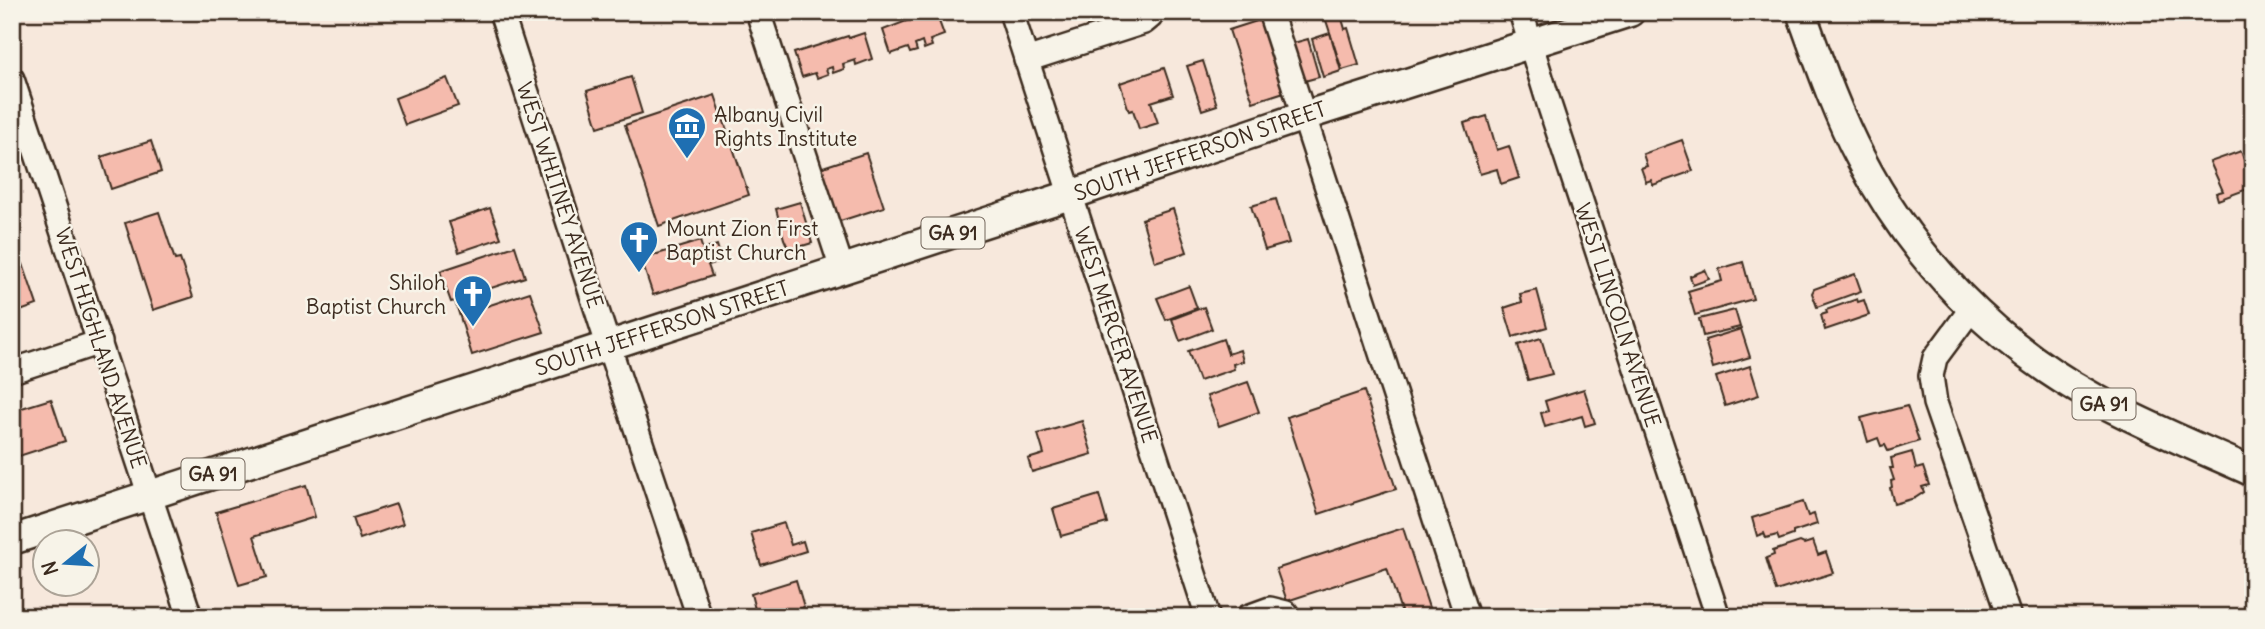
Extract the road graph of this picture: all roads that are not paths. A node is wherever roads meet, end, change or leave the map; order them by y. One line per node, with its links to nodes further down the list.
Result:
1 (501, 12): 17 (street, WEST WHITNEY AVENUE)
2 (758, 12): 14 (street)
3 (1011, 12): 10 (street, WEST MERCER AVENUE)
4 (1150, 12): 10 (street)
5 (1270, 12): 12 (street)
6 (1521, 12): 9 (street, WEST LINCOLN AVENUE)
7 (1630, 12): 9 (main road, SOUTH JEFFERSON STREET / GA 91)
8 (1801, 12): 15 (main road, GA 91)
9 (1530, 45): 12 (main road, SOUTH JEFFERSON STREET / GA 91); 28 (street, WEST LINCOLN AVENUE)
10 (1026, 60): 13 (street, WEST MERCER AVENUE)
11 (12, 79): 16 (street, WEST HIGHLAND AVENUE)
12 (1304, 116): 13 (main road, SOUTH JEFFERSON STREET / GA 91); 27 (street)
13 (1070, 195): 14 (main road, SOUTH JEFFERSON STREET / GA 91); 24 (street, WEST MERCER AVENUE)
14 (842, 269): 17 (main road, SOUTH JEFFERSON STREET / GA 91)
15 (1972, 308): 19 (main road, GA 91); 29 (street)
16 (100, 342): 18 (street); 20 (street, WEST HIGHLAND AVENUE)
17 (609, 345): 20 (main road, SOUTH JEFFERSON STREET / GA 91); 23 (street, WEST WHITNEY AVENUE)
18 (12, 371)
19 (2253, 472)
20 (150, 495): 21 (main road, SOUTH JEFFERSON STREET / GA 91); 22 (street, WEST HIGHLAND AVENUE)
21 (12, 540)
22 (190, 617)
23 (699, 617)
24 (1208, 617)
25 (1248, 617): 26 (street)
26 (1287, 617)
27 (1467, 617)
28 (1718, 617)
29 (2009, 617)

